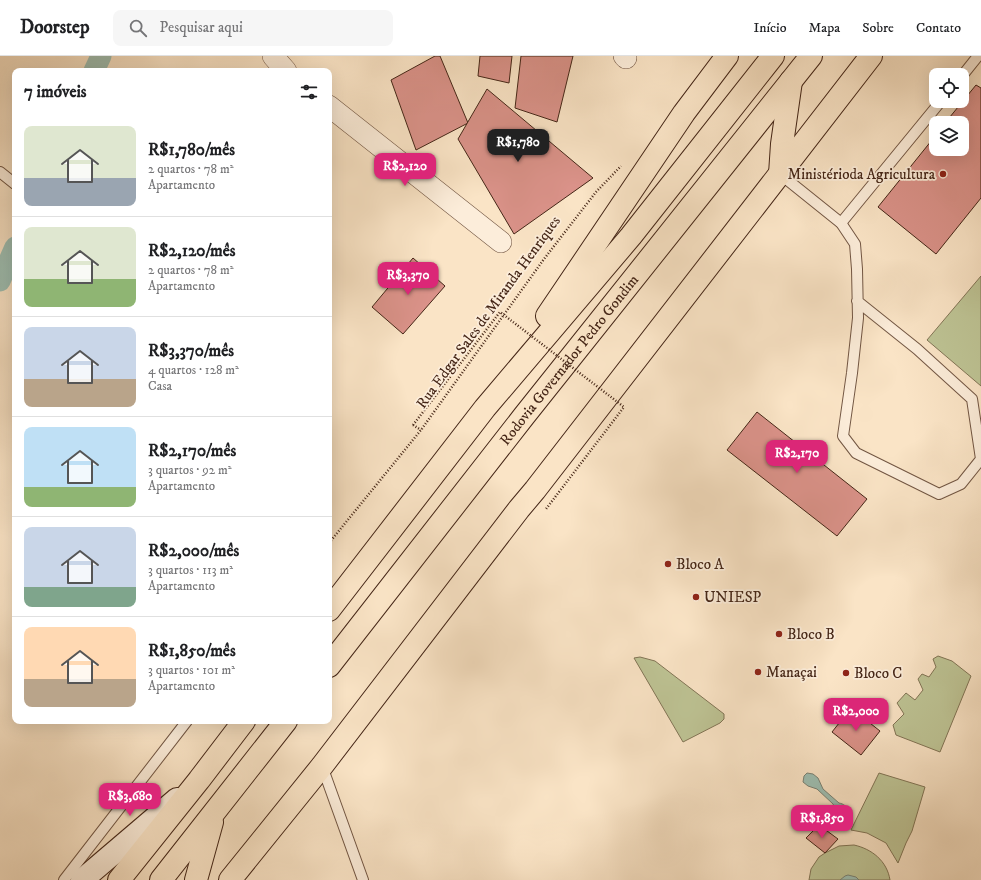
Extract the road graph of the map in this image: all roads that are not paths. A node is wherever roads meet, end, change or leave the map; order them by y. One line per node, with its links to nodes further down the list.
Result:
1 (273, 56): 7 (street)
2 (727, 56): 18 (main road)
3 (773, 56): 18 (main road, Rodovia Governador Pedro Gondim)
4 (811, 56): 9 (main road, Rodovia Governador Pedro Gondim)
5 (871, 56): 13 (main road)
6 (978, 56): 8 (lane)
7 (283, 68)
8 (968, 68)
9 (791, 81): 13 (main road); 20 (main road, Rodovia Governador Pedro Gondim)
10 (332, 108): 16 (street)
11 (936, 108): 15 (lane)
12 (0, 172): 14 (lane)
13 (780, 174): 15 (lane); 24 (main road)
14 (12, 181)
15 (841, 223): 17 (lane)
16 (501, 242)
17 (857, 301): 17 (lane)
18 (485, 408): 19 (main road, Rodovia Governador Pedro Gondim)
19 (332, 606)
20 (332, 662)
21 (185, 724): 27 (lane)
22 (242, 724): 25 (main road)
23 (284, 724): 26 (main road)
24 (322, 766): 32 (main road); 33 (lane)
25 (199, 780): 28 (main road); 29 (main road)
26 (214, 814): 30 (main road); 31 (main road)
27 (64, 880)
28 (82, 880)
29 (119, 880)
30 (161, 880)
31 (196, 880)
32 (230, 880)
33 (363, 880)

